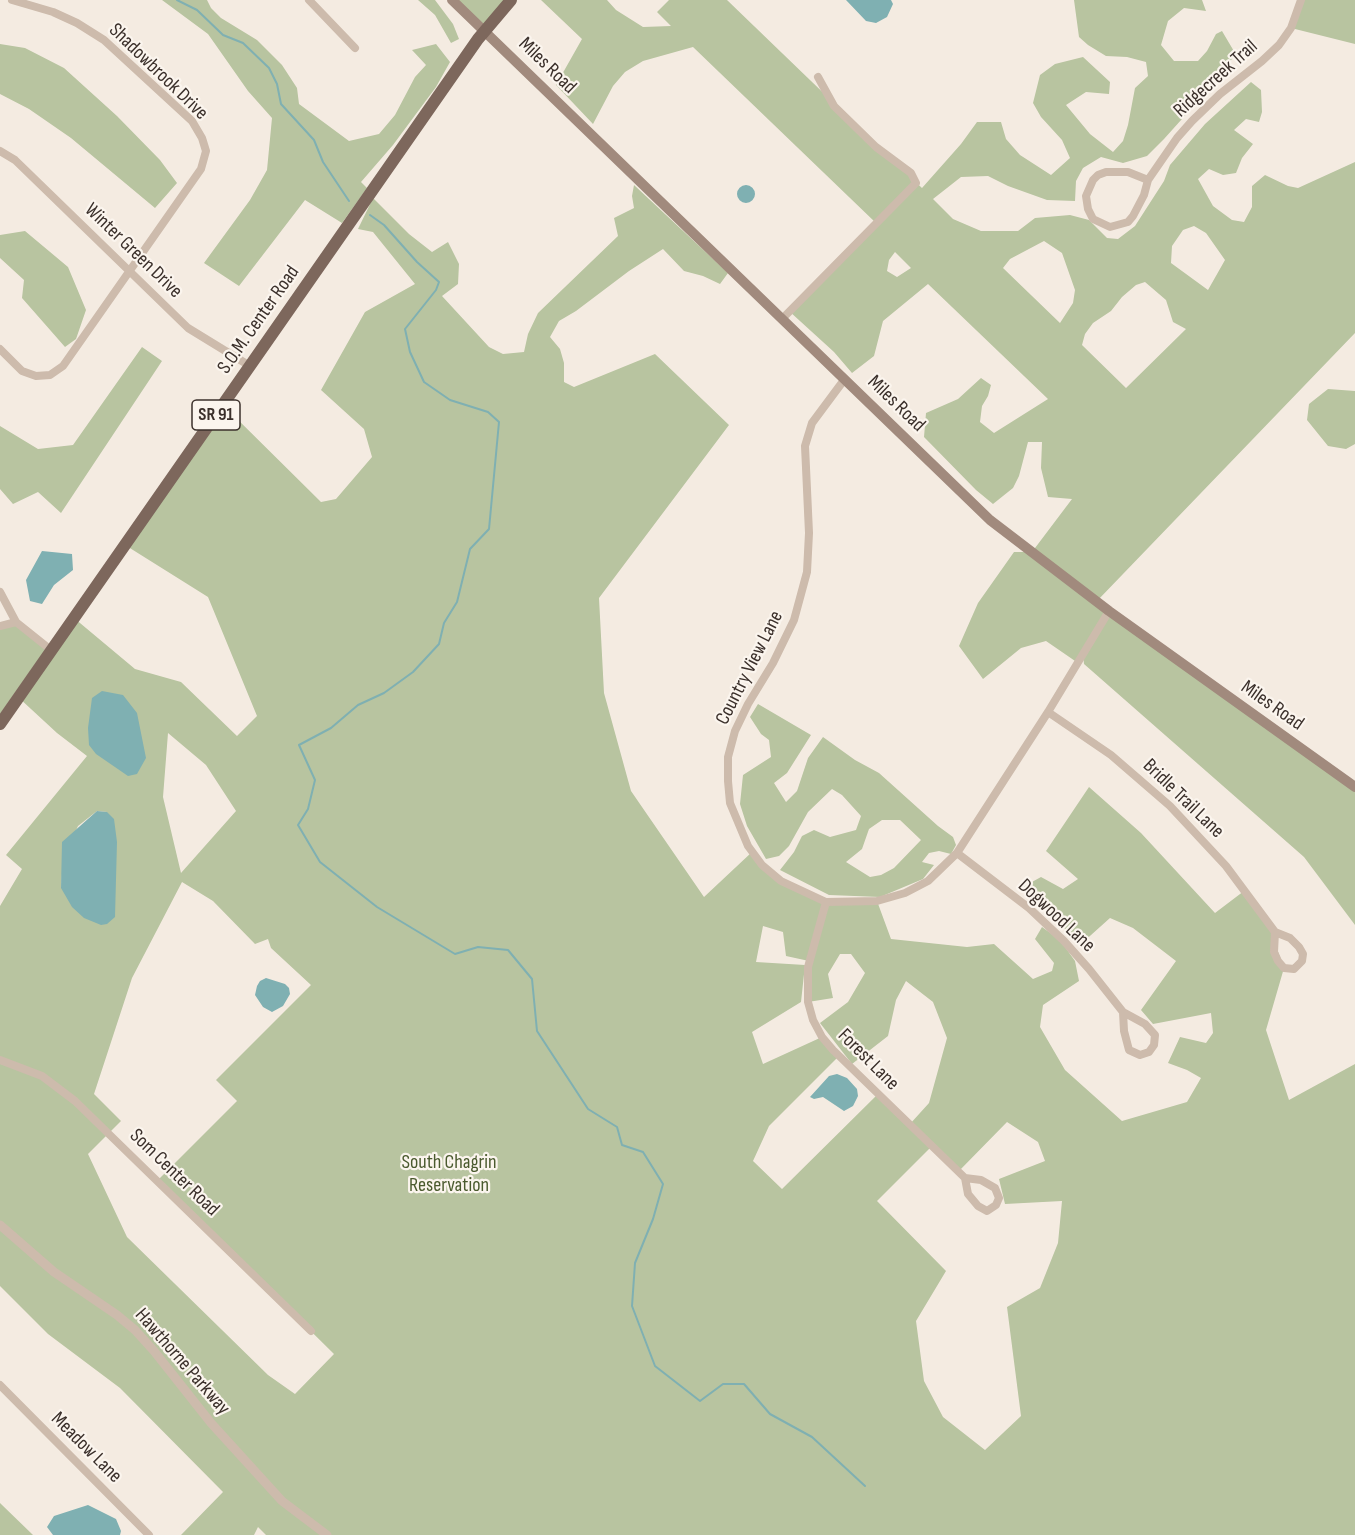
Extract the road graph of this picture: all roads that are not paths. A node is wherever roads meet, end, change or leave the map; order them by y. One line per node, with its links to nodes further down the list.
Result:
1 (12, 0): 11 (street, Shadowbrook Drive)
2 (309, 0): 7 (street)
3 (452, 0): 6 (main road, Miles Road)
4 (511, 0): 6 (main road, S.O.M. Center Road / SR 91)
5 (1300, 0): 10 (street, Ridgecreek Trail)
6 (484, 30): 12 (main road, Miles Road); 14 (main road, S.O.M. Center Road / SR 91)
7 (355, 48)
8 (818, 77): 12 (street)
9 (0, 151): 11 (street, Winter Green Drive)
10 (1148, 180): 10 (street, Ridgecreek Trail)
11 (128, 270): 13 (street, Shadowbrook Drive); 14 (street, Winter Green Drive)
12 (782, 319): 15 (main road, Miles Road)
13 (0, 349)
14 (250, 366): 20 (main road, S.O.M. Center Road / SR 91)
15 (844, 380): 17 (main road, Miles Road); 25 (street, Country View Lane)
16 (0, 592): 18 (street)
17 (1109, 611): 21 (street, Country View Lane); 23 (main road, Miles Road)
18 (16, 622): 19 (street); 20 (street)
19 (0, 626)
20 (51, 650): 22 (main road, S.O.M. Center Road / SR 91)
21 (1048, 712): 24 (street, Country View Lane); 26 (street, Bridle Trail Lane)
22 (0, 724)
23 (1355, 787)
24 (957, 853): 25 (street, Country View Lane); 27 (street, Dogwood Lane)
25 (826, 902): 29 (street, Forest Lane)
26 (1275, 932): 26 (street, Bridle Trail Lane)
27 (1123, 1012): 27 (street, Dogwood Lane)
28 (0, 1060): 31 (street, Som Center Road)
29 (965, 1178): 29 (street, Forest Lane)
30 (0, 1225): 34 (street, Hawthorne Parkway)
31 (311, 1331)
32 (0, 1385): 33 (street, Meadow Lane)
33 (149, 1535)
34 (327, 1535)

